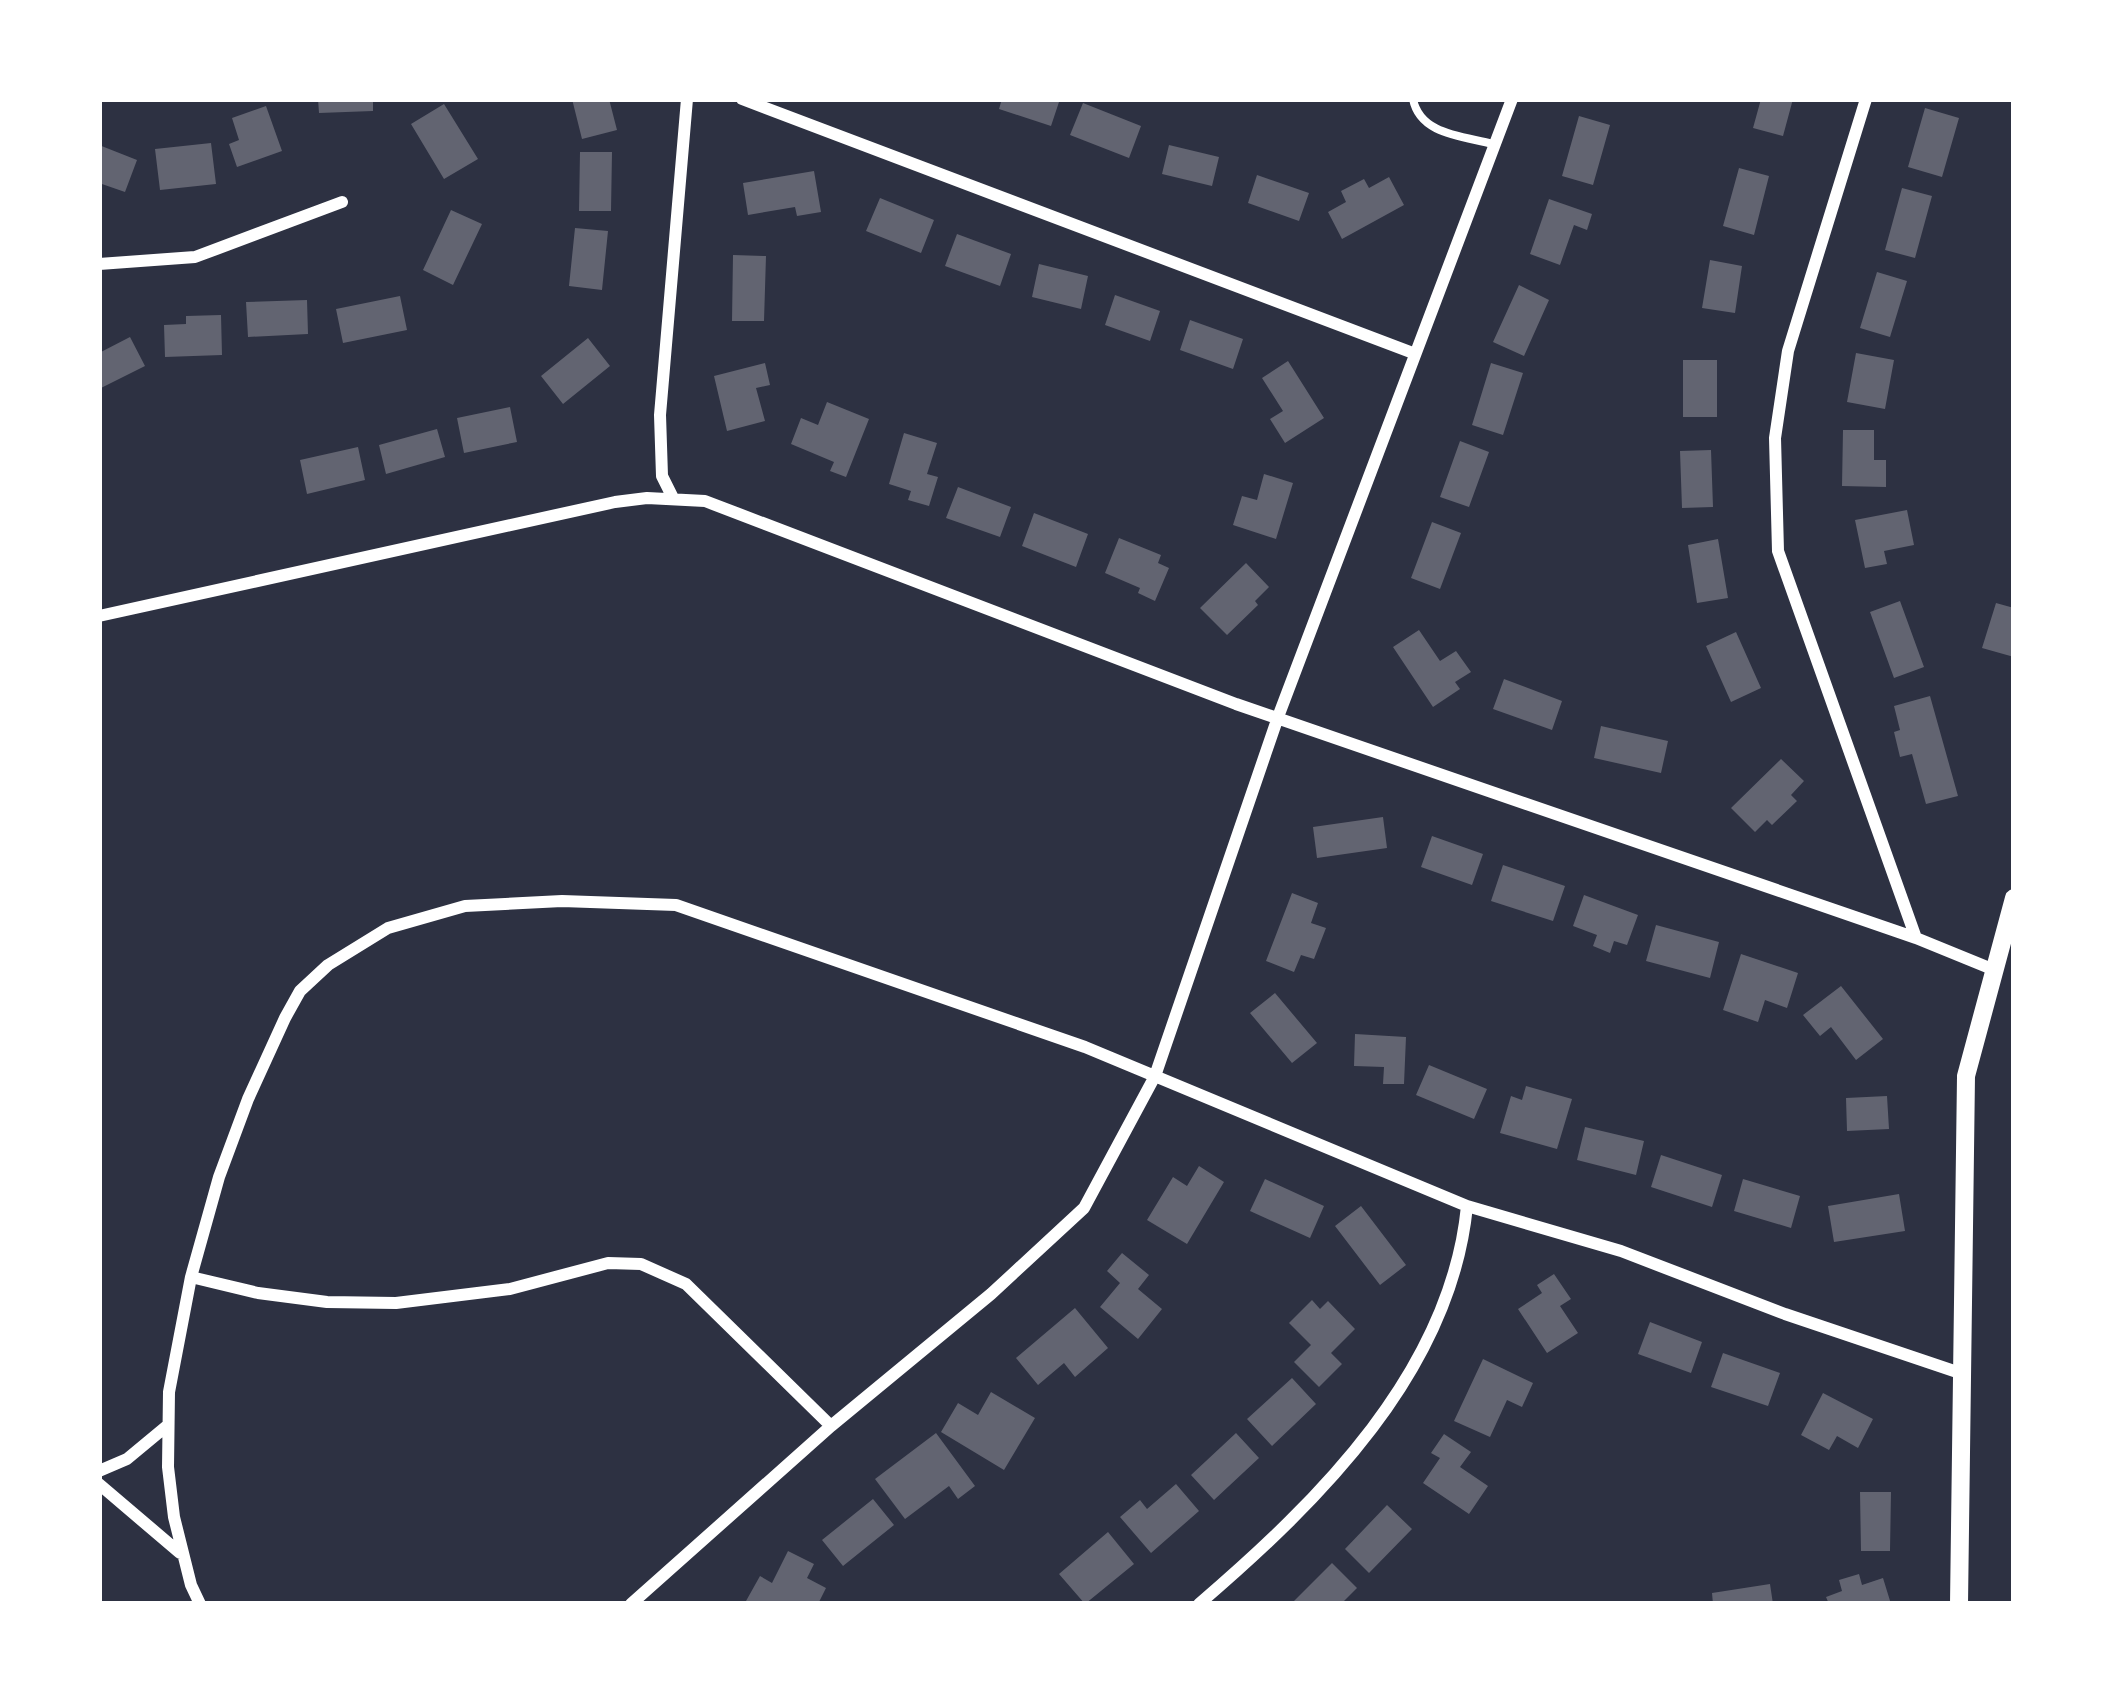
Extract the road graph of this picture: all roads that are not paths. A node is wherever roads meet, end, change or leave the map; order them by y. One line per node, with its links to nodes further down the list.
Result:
1 (687, 99): 10 (street)
2 (742, 99): 9 (street)
3 (1413, 99): 6 (lane)
4 (1512, 99): 6 (street)
5 (1866, 99): 14 (street)
6 (1495, 145): 9 (street)
7 (342, 202): 8 (street)
8 (99, 264)
9 (1413, 353): 12 (street)
10 (673, 498): 11 (street); 12 (street)
11 (99, 616)
12 (1278, 717): 14 (street); 16 (street)
13 (2014, 898): 15 (street)
14 (1916, 938): 15 (street)
15 (1992, 969): 19 (street)
16 (1155, 1076): 17 (street); 18 (street); 21 (street)
17 (1467, 1206): 19 (street); 27 (street)
18 (191, 1277): 20 (street); 21 (street)
19 (1960, 1373): 28 (street)
20 (167, 1425): 22 (street); 24 (street)
21 (831, 1426): 26 (street)
22 (99, 1471)
23 (99, 1484): 24 (street)
24 (182, 1555): 25 (street)
25 (200, 1604)
26 (632, 1604)
27 (1199, 1604)
28 (1959, 1604)

